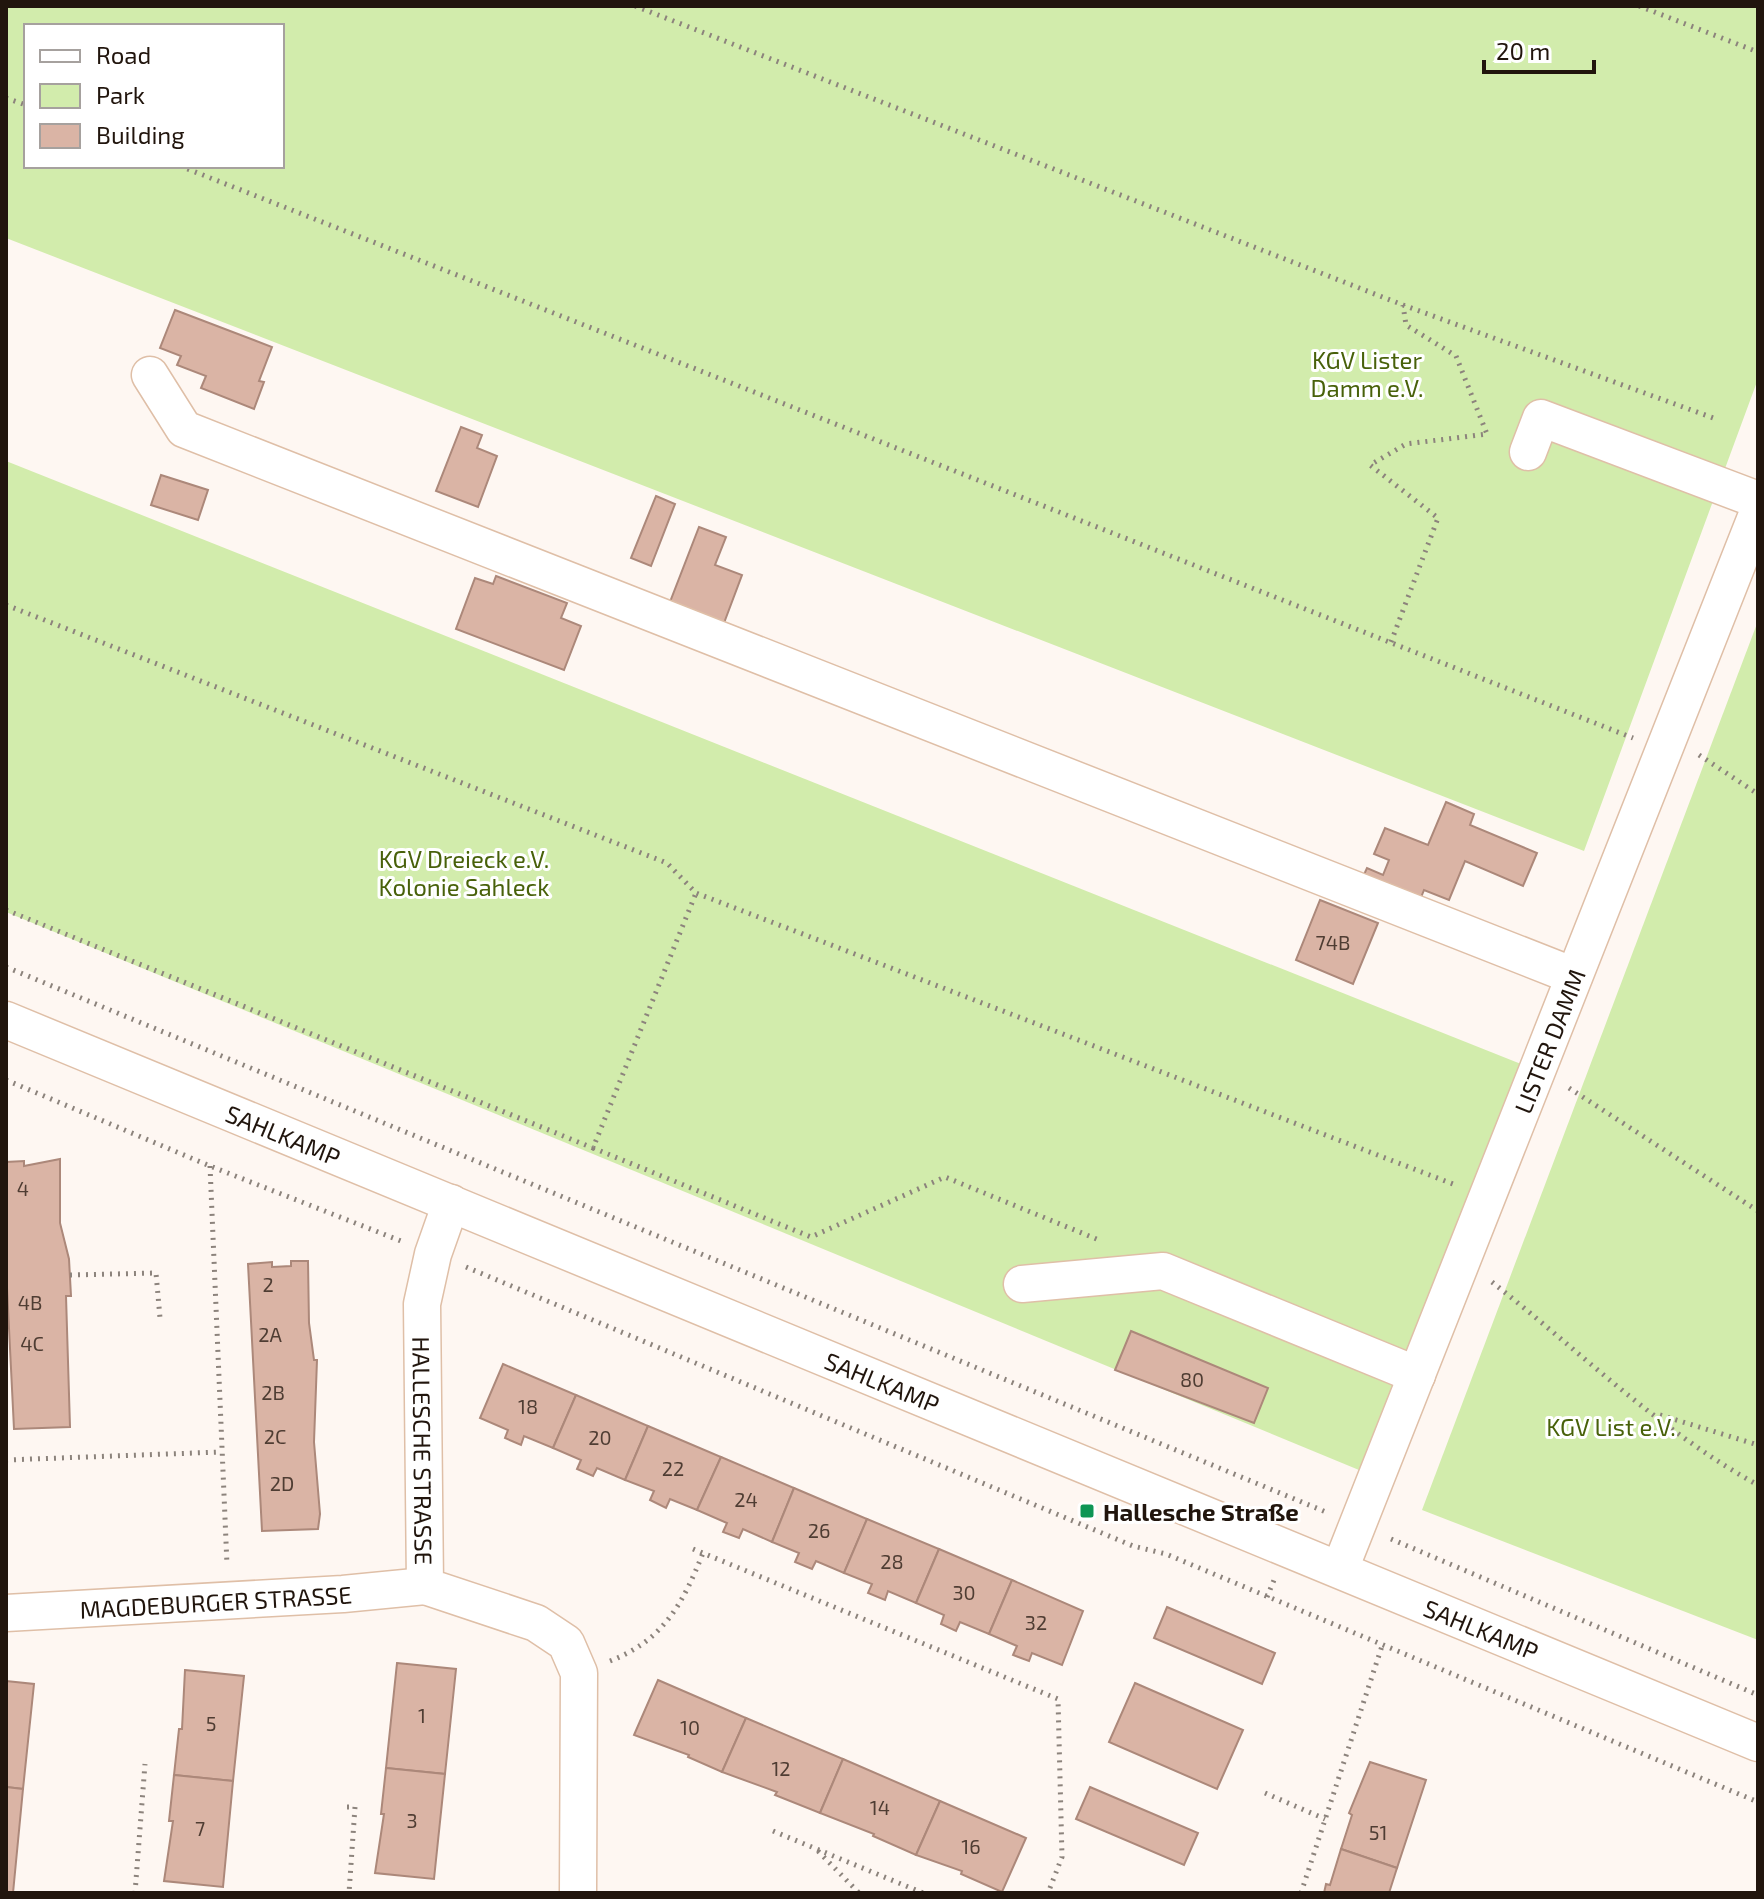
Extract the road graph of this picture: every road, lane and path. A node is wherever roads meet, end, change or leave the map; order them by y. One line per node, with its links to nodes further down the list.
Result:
1 (635, 6): 5 (path)
2 (1639, 6): 3 (path)
3 (1758, 52)
4 (185, 168): 12 (path)
5 (1403, 305): 7 (path); 12 (path)
6 (150, 375): 18 (street)
7 (1716, 419)
8 (1528, 452): 9 (street)
9 (1758, 500)
10 (1758, 512): 13 (street, LISTER DAMM)
11 (6, 605): 15 (path)
12 (1391, 642): 13 (path)
13 (1667, 742): 14 (path); 18 (street, LISTER DAMM)
14 (1758, 794)
15 (696, 893): 22 (path); 24 (path)
16 (6, 910): 22 (path)
17 (6, 967): 39 (path)
18 (1574, 976): 20 (street, LISTER DAMM)
19 (6, 1020): 25 (street, SAHLKAMP)
20 (1538, 1068): 24 (street, LISTER DAMM); 26 (path)
21 (6, 1080): 23 (path)
22 (593, 1148): 27 (path)
23 (210, 1166): 28 (path); 36 (path)
24 (1487, 1197): 29 (street, LISTER DAMM)
25 (451, 1203): 28 (street, HALLESCHE STRASSE); 42 (street, SAHLKAMP)
26 (1758, 1211)
27 (1107, 1243)
28 (433, 1254): 43 (street, HALLESCHE STRASSE); 46 (path)
29 (1463, 1258): 33 (street, LISTER DAMM); 34 (path)
30 (70, 1275): 32 (path)
31 (1022, 1284): 33 (street)
32 (160, 1318)
33 (1417, 1375): 39 (street, LISTER DAMM)
34 (1655, 1414): 35 (path); 38 (path)
35 (1758, 1445)
36 (221, 1452): 37 (path); 44 (path)
37 (6, 1460)
38 (1758, 1485)
39 (1357, 1525): 42 (street, LISTER DAMM); 48 (path)
40 (693, 1549): 41 (path)
41 (703, 1553): 47 (path); 62 (path)
42 (1340, 1569): 49 (street, SAHLKAMP)
43 (425, 1586): 44 (street, MAGDEBURGER STRASSE); 47 (street, HALLESCHE STRASSE)
44 (229, 1600): 45 (street, MAGDEBURGER STRASSE)
45 (6, 1613)
46 (1382, 1646): 52 (path); 54 (path)
47 (579, 1673): 59 (street, HALLESCHE STRASSE)
48 (1758, 1695)
49 (1758, 1743)
50 (145, 1764): 57 (path)
51 (1265, 1793): 54 (path)
52 (1758, 1802)
53 (347, 1807): 58 (path)
54 (1325, 1819): 63 (path)
55 (773, 1831): 56 (path)
56 (816, 1848): 60 (path); 61 (path)
57 (135, 1893)
58 (349, 1893)
59 (578, 1893)
60 (859, 1893)
61 (923, 1893)
62 (1048, 1893)
63 (1301, 1893)

